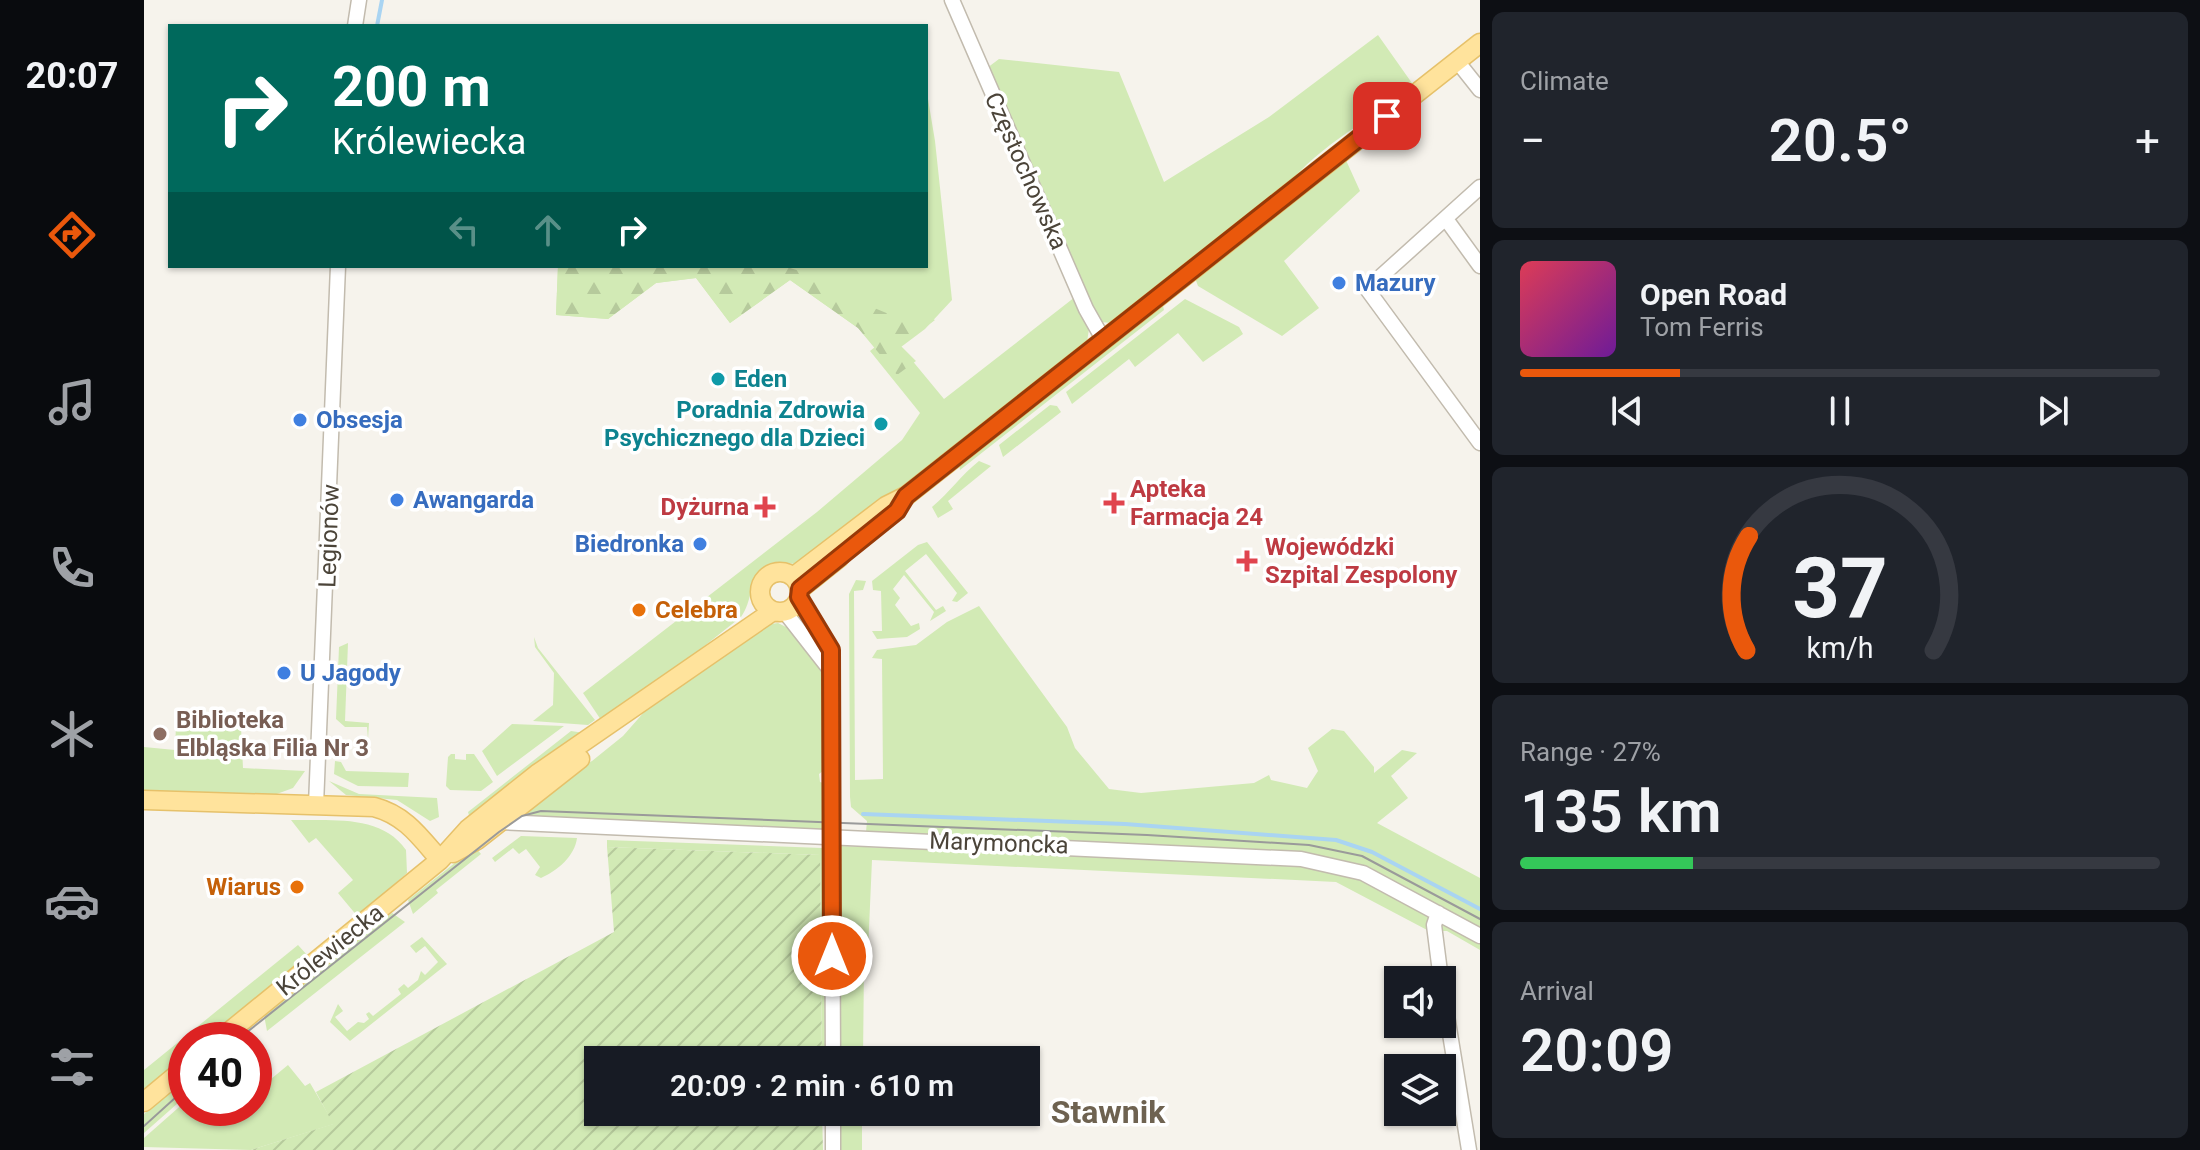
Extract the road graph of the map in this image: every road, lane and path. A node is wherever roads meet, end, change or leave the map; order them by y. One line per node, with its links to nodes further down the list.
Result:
1 (359, 0): 3 (street)
2 (952, 0): 11 (street, Częstochowska)
3 (355, 24)
4 (1480, 43): 5 (main road)
5 (1457, 61): 6 (street); 11 (main road)
6 (1480, 90)
7 (1480, 187): 8 (street)
8 (1446, 219): 9 (street); 12 (street)
9 (1480, 266)
10 (338, 268): 18 (street, Legionów)
11 (1103, 339): 13 (main road)
12 (1480, 443)
13 (797, 588): 14 (main road); 14 (main road); 15 (street)
14 (773, 608): 15 (street); 16 (main road, Królewiecka)
15 (831, 671): 20 (street)
16 (650, 698): 19 (main road, Królewiecka); 21 (main road, Królewiecka)
17 (144, 800): 18 (main road)
18 (316, 805): 21 (main road)
19 (500, 822): 20 (street, Marymoncka); 21 (main road, Królewiecka)
20 (832, 836): 22 (street, Marymoncka); 27 (street)
21 (440, 860): 25 (main road, Królewiecka)
22 (1438, 913): 23 (street, Marymoncka); 24 (street)
23 (1480, 936)
24 (1440, 966)
25 (241, 1022)
26 (1451, 1038): 32 (street)
27 (833, 1046)
28 (168, 1082): 29 (main road)
29 (144, 1102)
30 (833, 1126): 31 (street)
31 (833, 1150)
32 (1469, 1150)

